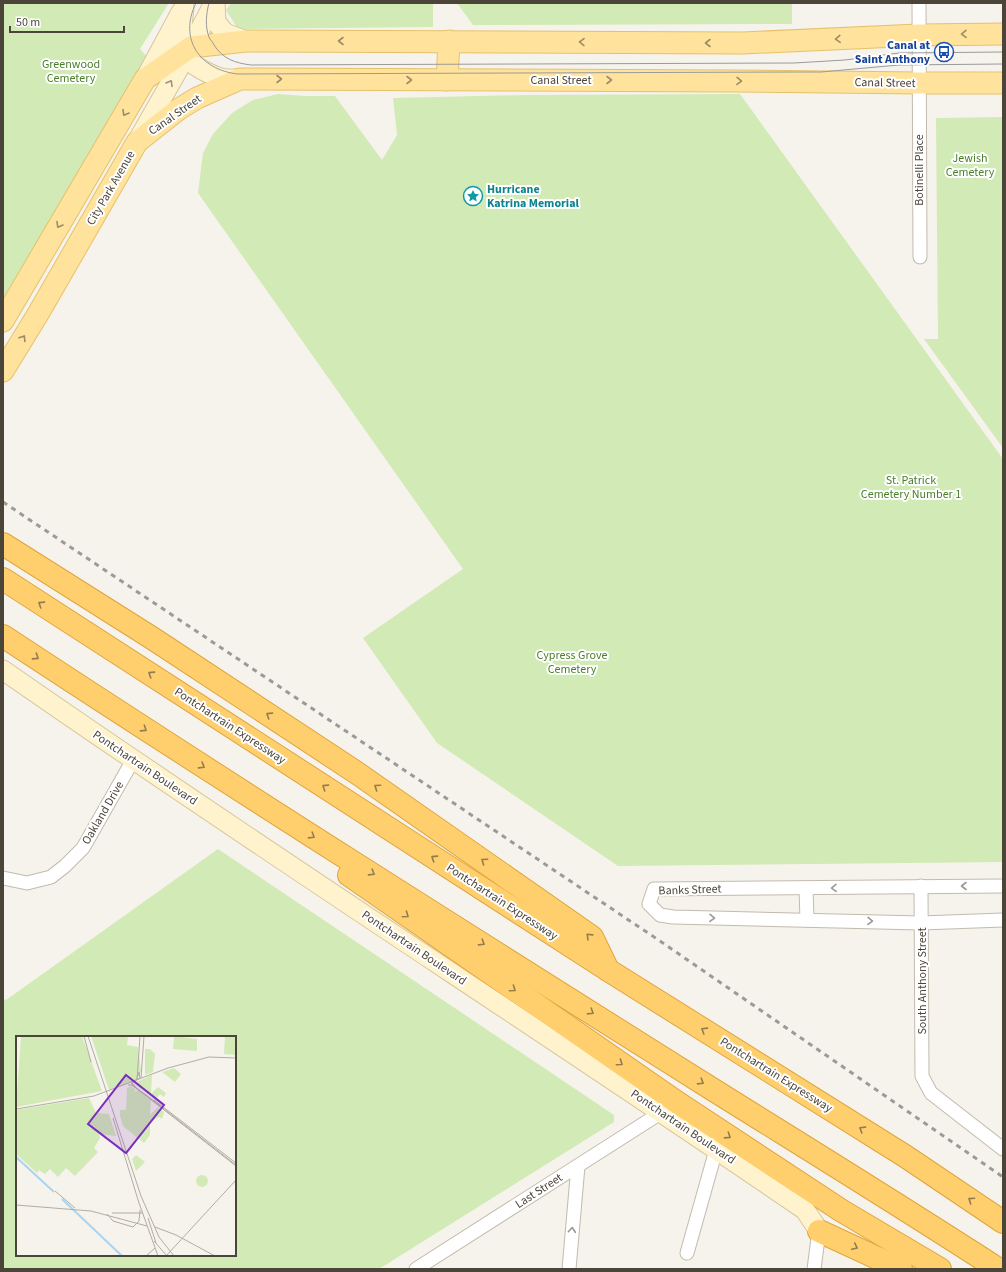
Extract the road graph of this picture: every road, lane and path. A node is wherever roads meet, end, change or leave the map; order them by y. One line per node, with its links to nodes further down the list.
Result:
1 (214, 3): 6 (street); 8 (street, City Park Avenue)
2 (919, 3): 5 (street, Botinelli Place)
3 (185, 5): 8 (street); 9 (street)
4 (1003, 34): 5 (main road, one-way to 5)
5 (919, 35): 7 (main road, one-way to 7); 13 (street, Botinelli Place)
6 (246, 41): 7 (main road, one-way to 6); 8 (main road)
7 (449, 41): 11 (main road)
8 (187, 52): 9 (main road); 10 (street); 14 (street, City Park Avenue, one-way to 8)
9 (145, 79): 16 (main road, one-way to 16)
10 (240, 79): 11 (main road, Canal Street, one-way to 11); 14 (main road, Canal Street)
11 (447, 80): 13 (main road, Canal Street, one-way to 13)
12 (1003, 83): 13 (main road, Canal Street)
13 (919, 84): 15 (street, Botinelli Place)
14 (137, 142): 17 (main road, City Park Avenue, one-way to 14)
15 (920, 257)
16 (3, 321)
17 (3, 371)
18 (3, 544): 31 (highway, one-way to 18)
19 (3, 579): 31 (highway, Pontchartrain Expressway, one-way to 19)
20 (3, 636): 23 (highway, one-way to 23)
21 (3, 670): 22 (street, Pontchartrain Boulevard)
22 (133, 760): 24 (street, Oakland Drive); 32 (street, Pontchartrain Boulevard)
23 (339, 852): 43 (highway, one-way to 43); 44 (highway, one-way to 44)
24 (3, 878)
25 (921, 886): 26 (street, Banks Street, one-way to 25); 27 (street, Banks Street, one-way to 27); 30 (street, South Anthony Street)
26 (1003, 886)
27 (806, 888): 28 (street); 28 (street, Banks Street, one-way to 28)
28 (806, 920): 30 (street, Banks Street, one-way to 30)
29 (1003, 920): 30 (street, Banks Street)
30 (921, 923): 33 (street, South Anthony Street)
31 (608, 970): 36 (highway, Pontchartrain Expressway, one-way to 31)
32 (662, 1112): 34 (street, Pontchartrain Boulevard); 35 (street, Last Street)
33 (1003, 1149)
34 (716, 1150): 37 (street, Pontchartrain Boulevard); 38 (street)
35 (578, 1166): 39 (street, Last Street); 40 (street, one-way to 35)
36 (1003, 1222)
37 (819, 1231): 41 (street); 42 (highway, one-way to 42)
38 (687, 1253)
39 (416, 1269)
40 (569, 1269)
41 (814, 1269)
42 (901, 1269)
43 (940, 1269)
44 (998, 1269)

